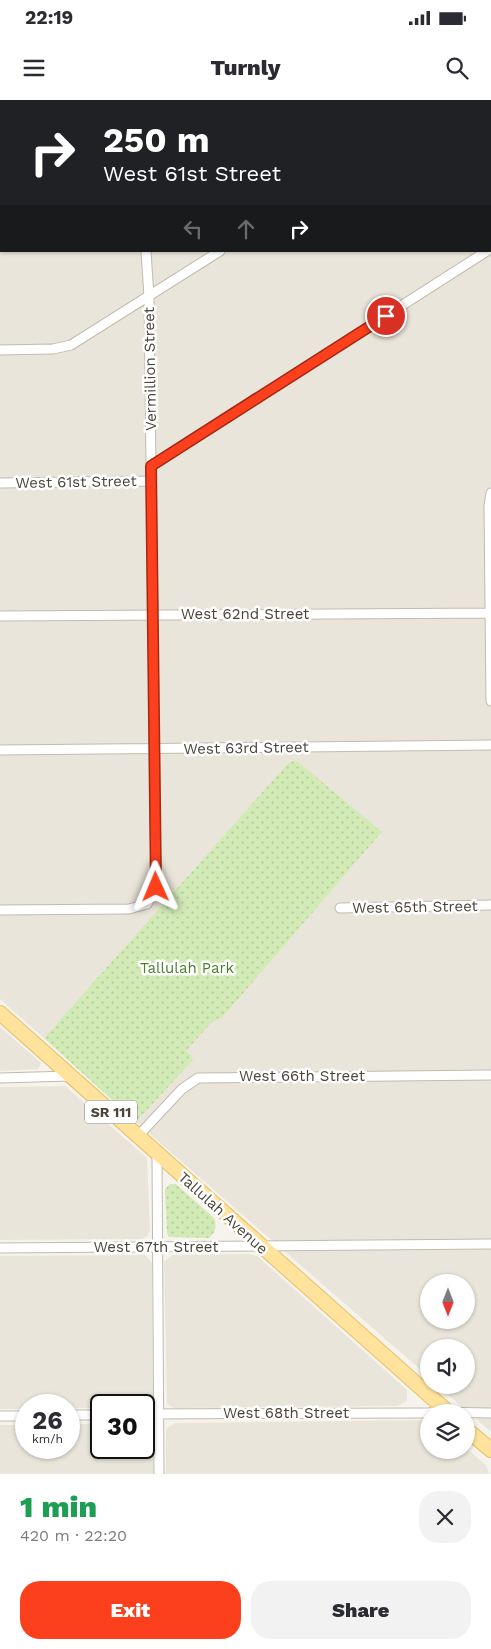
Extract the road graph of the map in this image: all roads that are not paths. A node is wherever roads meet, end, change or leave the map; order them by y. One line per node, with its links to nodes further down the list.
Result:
1 (146, 252): 4 (street, Vermillion Street)
2 (218, 252): 4 (street)
3 (485, 252): 6 (street, West 61st Street)
4 (149, 297): 5 (street); 6 (street, Vermillion Street)
5 (0, 350)
6 (151, 466): 7 (street, Vermillion Street)
7 (151, 481): 8 (street, West 61st Street); 11 (street, Vermillion Street)
8 (0, 483)
9 (491, 493): 10 (street)
10 (491, 613): 11 (street, West 62nd Street); 13 (street)
11 (153, 615): 12 (street, West 62nd Street); 15 (street, Vermillion Street)
12 (0, 616)
13 (491, 701)
14 (491, 745): 15 (street, West 63rd Street)
15 (153, 748): 16 (street, West 63rd Street); 19 (street, Vermillion Street)
16 (0, 750)
17 (491, 905): 18 (street, West 65th Street)
18 (340, 908)
19 (0, 910)
20 (0, 1013): 22 (main road, Tallulah Avenue / SR 111)
21 (491, 1075): 24 (street, West 66th Street)
22 (71, 1076): 23 (street); 24 (main road, Tallulah Avenue / SR 111)
23 (0, 1078)
24 (138, 1136): 25 (main road, Tallulah Avenue / SR 111)
25 (157, 1154): 27 (main road, Tallulah Avenue / SR 111); 28 (street)
26 (491, 1244): 27 (street, West 67th Street)
27 (259, 1246): 28 (street, West 67th Street); 30 (main road, Tallulah Avenue / SR 111)
28 (158, 1247): 29 (street, West 67th Street); 35 (street)
29 (0, 1248)
30 (439, 1404)
31 (420, 1412): 35 (street, West 68th Street)
32 (475, 1412): 33 (street, West 68th Street)
33 (491, 1412)
34 (155, 1414): 35 (street, West 68th Street)
35 (159, 1414): 40 (street)
36 (0, 1416): 37 (street)
37 (15, 1416)
38 (475, 1436): 39 (main road)
39 (491, 1450)
40 (160, 1474)

